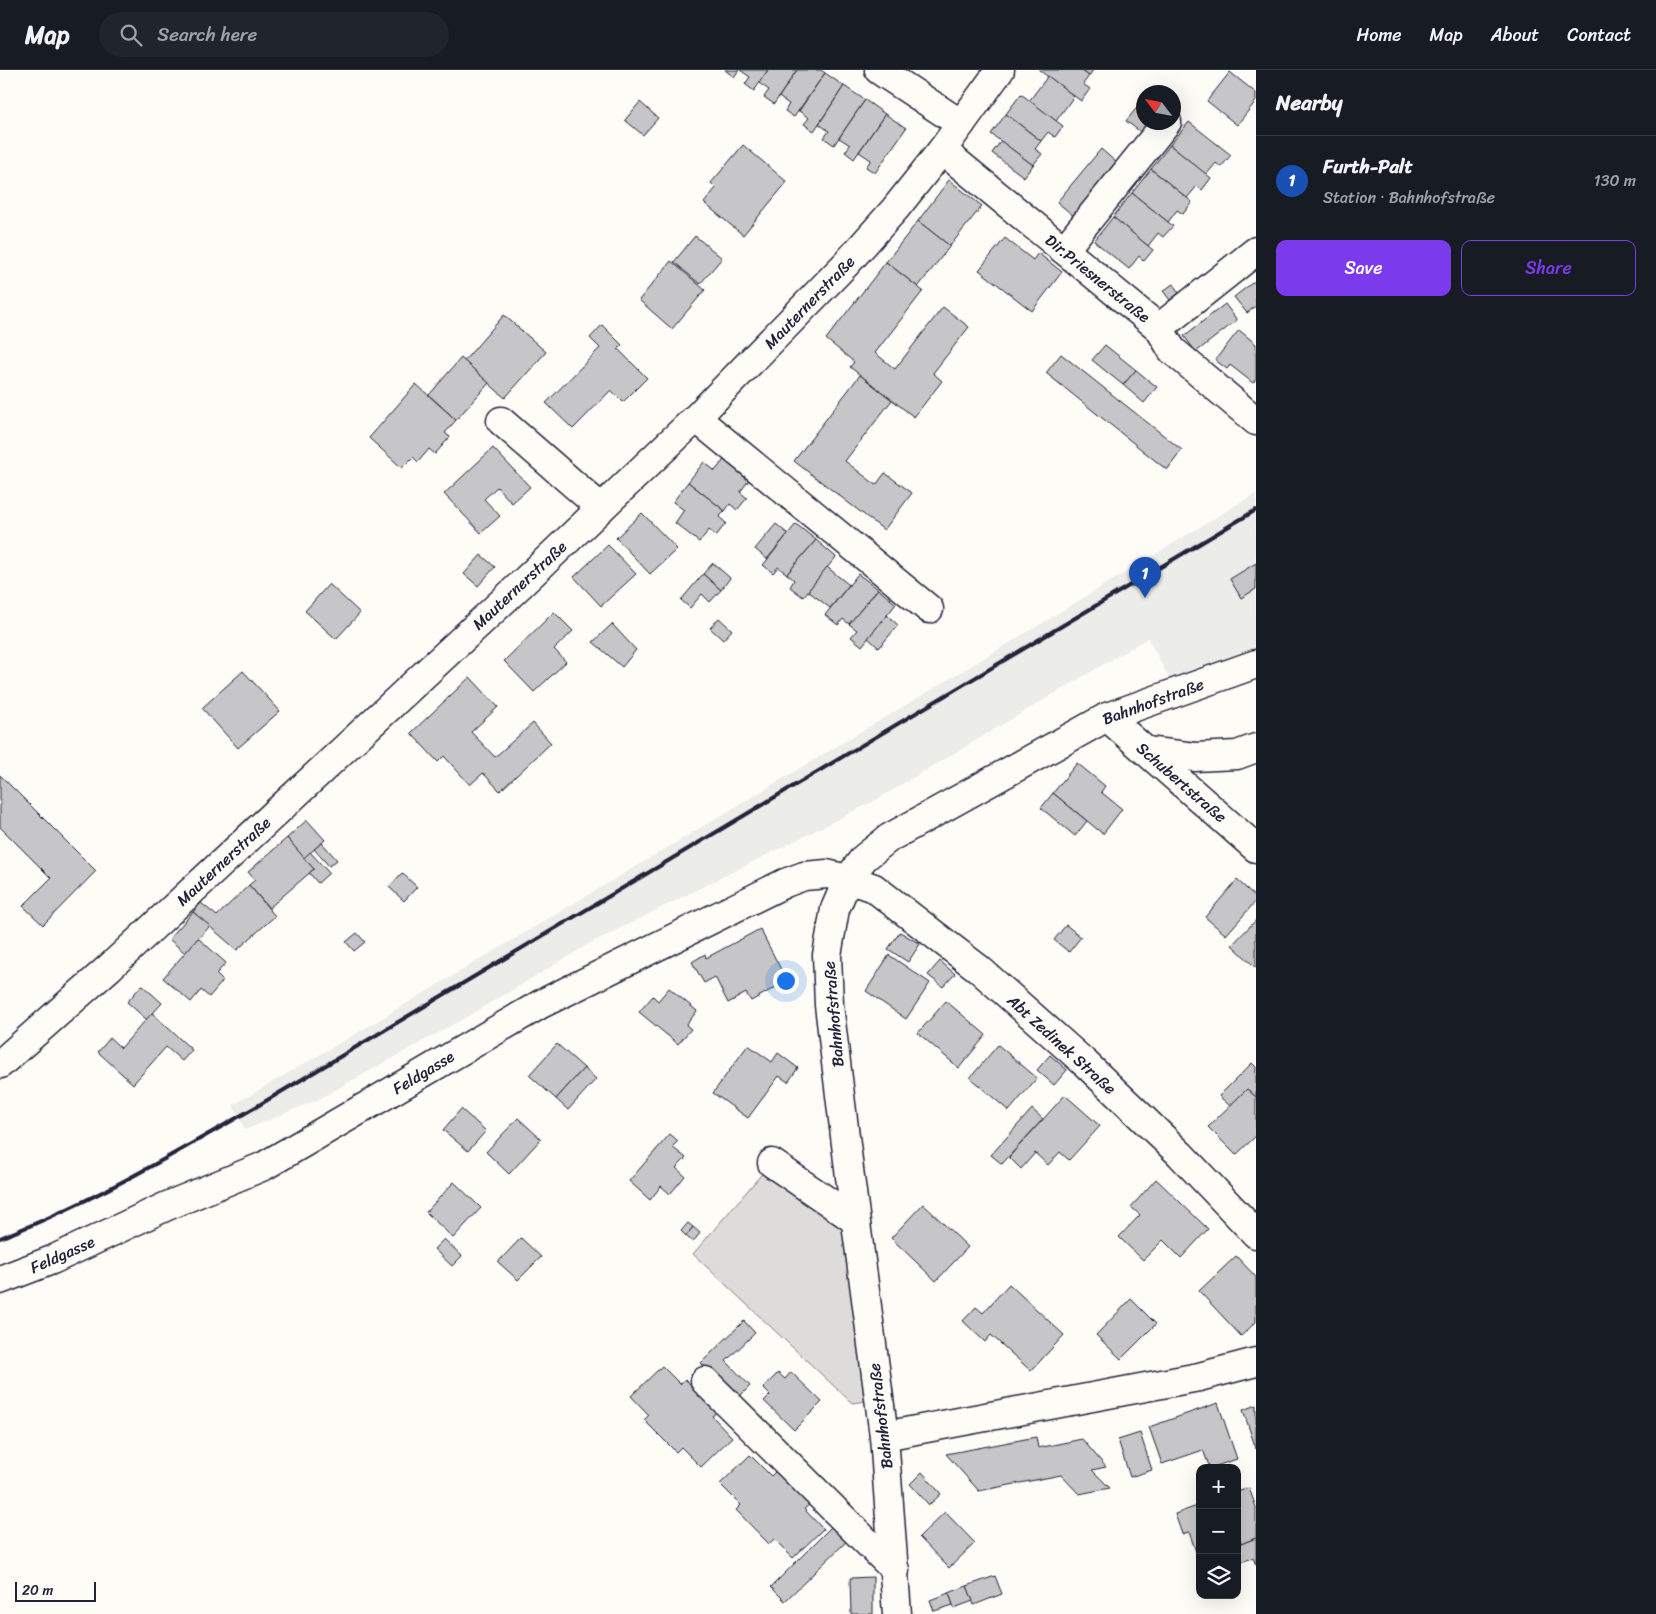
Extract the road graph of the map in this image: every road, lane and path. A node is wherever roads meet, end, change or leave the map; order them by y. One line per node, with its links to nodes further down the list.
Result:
1 (879, 70): 3 (street)
2 (1000, 70): 3 (street, Mauternerstraße)
3 (961, 124): 5 (street, Mauternerstraße)
4 (1161, 130): 6 (street)
5 (942, 150): 6 (street, Dir.Priesnerstraße); 9 (street, Mauternerstraße)
6 (1064, 250): 8 (street, Dir.Priesnerstraße)
7 (1256, 251): 8 (street, Dir.Priesnerstraße)
8 (1159, 328): 11 (street)
9 (696, 418): 12 (street, Mauternerstraße); 13 (street)
10 (501, 421): 12 (street)
11 (1256, 421)
12 (601, 508): 20 (street, Mauternerstraße)
13 (929, 609)
14 (1256, 664): 15 (street, Bahnhofstraße)
15 (1107, 717): 17 (street, Schubertstraße); 19 (street, Bahnhofstraße)
16 (1256, 748): 17 (street)
17 (1146, 750): 18 (street, Schubertstraße)
18 (1256, 848)
19 (848, 879): 22 (street, Bahnhofstraße); 23 (street, Abt Zedinek Straße); 24 (street, Feldgasse)
20 (0, 1064)
21 (772, 1163): 22 (street)
22 (855, 1220): 27 (street, Bahnhofstraße)
23 (1256, 1234)
24 (0, 1280)
25 (1256, 1362): 27 (street)
26 (705, 1381): 28 (street)
27 (884, 1436): 28 (street, Bahnhofstraße)
28 (895, 1570): 29 (street, Bahnhofstraße)
29 (897, 1614)

